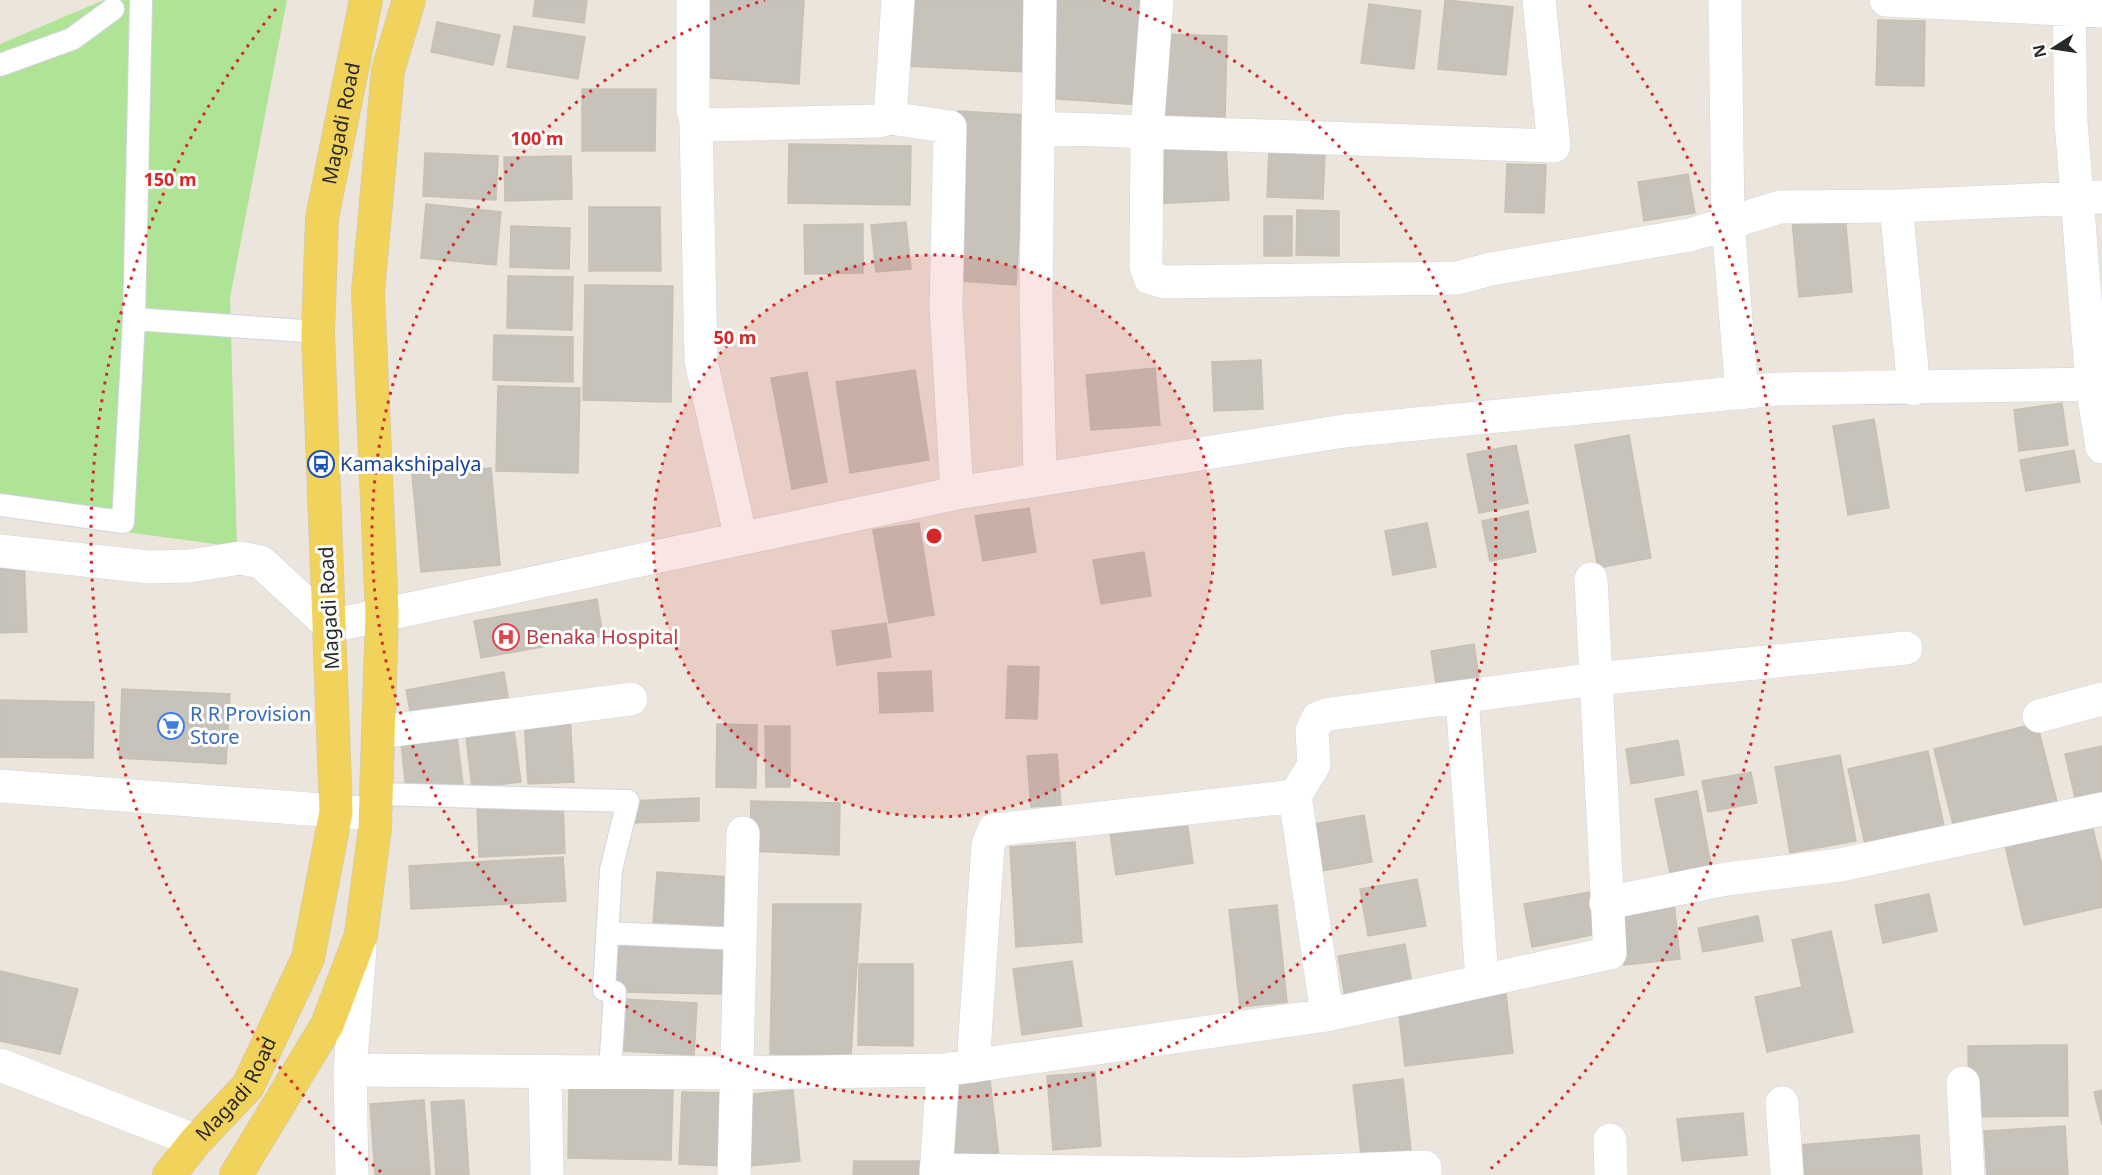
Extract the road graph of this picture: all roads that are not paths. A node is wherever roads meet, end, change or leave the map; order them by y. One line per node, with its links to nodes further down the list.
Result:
1 (366, 0): 24 (main road, Magadi Road)
2 (409, 0): 35 (main road, Magadi Road)
3 (693, 0): 17 (street)
4 (898, 0): 16 (street)
5 (1040, 0): 18 (street)
6 (1157, 0): 19 (street)
7 (1512, 0): 8 (street)
8 (1539, 0): 19 (street)
9 (1725, 0): 22 (street)
10 (1886, 0): 12 (street)
11 (141, 3): 23 (lane)
12 (2069, 5): 14 (street); 20 (street)
13 (113, 9): 15 (lane)
14 (2102, 11)
15 (0, 65)
16 (890, 118): 17 (street); 30 (street)
17 (696, 121): 32 (street)
18 (1038, 128): 19 (street); 29 (street)
19 (1147, 132): 22 (street)
20 (2089, 196): 21 (street); 25 (street)
21 (1896, 206): 22 (street); 26 (street)
22 (1728, 223): 27 (street)
23 (134, 319): 24 (lane); 31 (lane)
24 (318, 332): 36 (main road, Magadi Road)
25 (2097, 384): 26 (street); 28 (street)
26 (1914, 389): 27 (street)
27 (1742, 393): 29 (street)
28 (2102, 447)
29 (1040, 478): 30 (street)
30 (957, 493): 32 (street)
31 (0, 505)
32 (741, 539): 35 (street)
33 (0, 551): 36 (street)
34 (1591, 579): 38 (street)
35 (382, 615): 36 (street); 43 (main road, Magadi Road)
36 (330, 626): 48 (main road, Magadi Road)
37 (1906, 648): 38 (street)
38 (1596, 679): 39 (street); 50 (street)
39 (1462, 697): 45 (street); 54 (street)
40 (631, 699): 43 (street)
41 (2102, 699): 42 (street)
42 (2039, 716)
43 (380, 732): 46 (main road, Magadi Road)
44 (0, 786): 48 (street)
45 (1295, 796): 55 (street); 57 (street)
46 (376, 804): 48 (street); 51 (lane); 52 (main road, Magadi Road)
47 (2102, 809): 50 (street)
48 (336, 812): 65 (main road, Magadi Road)
49 (743, 833): 53 (street)
50 (1606, 903): 54 (street)
51 (608, 933): 53 (lane); 60 (lane)
52 (361, 935): 58 (street); 69 (main road, Magadi Road)
53 (741, 939): 61 (street)
54 (1482, 980): 55 (street)
55 (1327, 1015): 57 (street)
56 (0, 1065): 65 (street)
57 (958, 1068): 61 (street); 66 (street)
58 (350, 1070): 59 (street); 70 (street)
59 (545, 1072): 60 (street); 71 (street)
60 (610, 1072): 61 (street)
61 (738, 1073): 72 (street)
62 (1964, 1083): 76 (street)
63 (1782, 1103): 75 (street)
64 (1610, 1140): 74 (street)
65 (196, 1141): 68 (main road, Magadi Road)
66 (936, 1173): 67 (street)
67 (1243, 1174): 73 (street)
68 (169, 1175)
69 (236, 1175)
70 (352, 1175)
71 (547, 1175)
72 (734, 1175)
73 (1425, 1175)
74 (1611, 1175)
75 (1787, 1175)
76 (1968, 1175)

